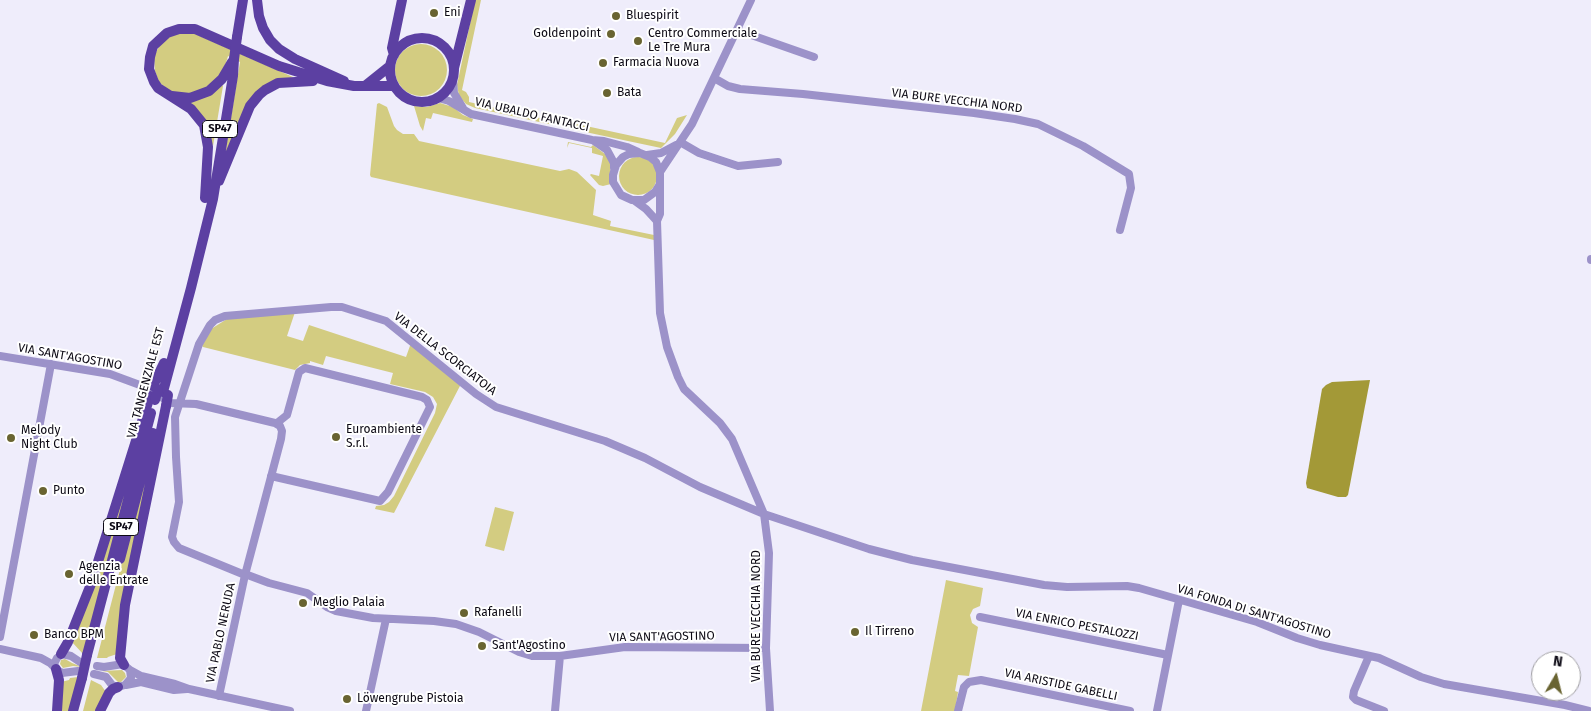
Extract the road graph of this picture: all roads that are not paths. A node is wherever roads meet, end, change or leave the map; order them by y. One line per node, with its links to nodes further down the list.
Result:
1 (243, 0): 9 (main road, VIA TANGENZIALE EST / SP47, bridge)
2 (257, 0): 14 (main road)
3 (402, 0): 7 (main road)
4 (471, 0): 11 (main road)
5 (751, 0): 6 (street)
6 (737, 30): 8 (street); 12 (street)
7 (394, 55): 10 (main road); 11 (main road)
8 (814, 57)
9 (234, 59): 17 (main road); 27 (main road, VIA TANGENZIALE EST / SP47)
10 (390, 66): 15 (main road); 16 (main road)
11 (453, 73): 18 (main road); 19 (street)
12 (714, 78): 21 (street); 30 (street, VIA BURE VECCHIA NORD)
13 (326, 81): 14 (main road); 17 (main road); 27 (main road)
14 (354, 86): 15 (main road)
15 (365, 86): 16 (main road)
16 (394, 86): 18 (main road)
17 (169, 96): 27 (main road)
18 (438, 98): 19 (street, VIA UBALDO FANTACCI)
19 (466, 111): 20 (street, VIA UBALDO FANTACCI)
20 (592, 140): 22 (street, VIA UBALDO FANTACCI); 24 (street)
21 (680, 142): 22 (street); 23 (street); 25 (street)
22 (643, 154): 24 (street); 25 (street)
23 (778, 162)
24 (614, 168): 28 (street)
25 (660, 172): 26 (street)
26 (660, 184): 28 (street); 29 (street, VIA BURE VECCHIA NORD)
27 (209, 198): 33 (main road, VIA TANGENZIALE EST / SP47)
28 (636, 201): 29 (street)
29 (657, 222): 39 (street, VIA BURE VECCHIA NORD)
30 (1120, 230)
31 (0, 356): 32 (street, VIA SANT'AGOSTINO)
32 (51, 364): 36 (street, VIA SANT'AGOSTINO); 44 (street)
33 (167, 364): 34 (main road); 34 (main road)
34 (160, 390): 35 (main road, bridge); 35 (main road)
35 (158, 401): 47 (main road); 52 (main road, VIA TANGENZIALE EST / SP47); 53 (main road)
36 (180, 403): 37 (street); 39 (street, VIA DELLA SCORCIATOIA); 40 (street, VIA SANT'AGOSTINO)
37 (277, 423): 38 (street, VIA PABLO NERUDA); 38 (street)
38 (271, 476): 40 (street, VIA PABLO NERUDA)
39 (764, 514): 41 (street, VIA FONDA DI SANT'AGOSTINO); 45 (street, VIA BURE VECCHIA NORD)
40 (245, 574): 43 (street, VIA SANT'AGOSTINO); 57 (street, VIA PABLO NERUDA)
41 (1179, 600): 48 (street); 50 (street, VIA FONDA DI SANT'AGOSTINO)
42 (980, 617): 48 (street, VIA ENRICO PESTALOZZI)
43 (386, 619): 49 (street, VIA SANT'AGOSTINO); 63 (street)
44 (0, 637)
45 (766, 648): 49 (street, VIA SANT'AGOSTINO); 65 (street, VIA BURE VECCHIA NORD)
46 (0, 649): 51 (street)
47 (60, 655): 51 (street); 52 (street); 54 (street)
48 (1168, 655): 68 (street)
49 (560, 656): 64 (street)
50 (1369, 656): 69 (street); 70 (street, VIA FONDA DI SANT'AGOSTINO)
51 (41, 658): 54 (street)
52 (88, 668): 53 (street); 54 (street); 55 (street); 59 (main road, VIA TANGENZIALE EST / SP47); 60 (main road, VIA TANGENZIALE EST / SP47)
53 (127, 668): 55 (street); 56 (street)
54 (56, 669): 58 (main road)
55 (122, 686): 56 (street); 61 (main road)
56 (190, 689): 57 (street)
57 (219, 696): 62 (street)
58 (57, 711)
59 (73, 711)
60 (80, 711)
61 (100, 711)
62 (290, 711)
63 (366, 711)
64 (555, 711)
65 (770, 711)
66 (958, 711): 67 (street, VIA ARISTIDE GABELLI)
67 (1130, 711)
68 (1157, 711)
69 (1384, 711)
70 (1589, 711)

